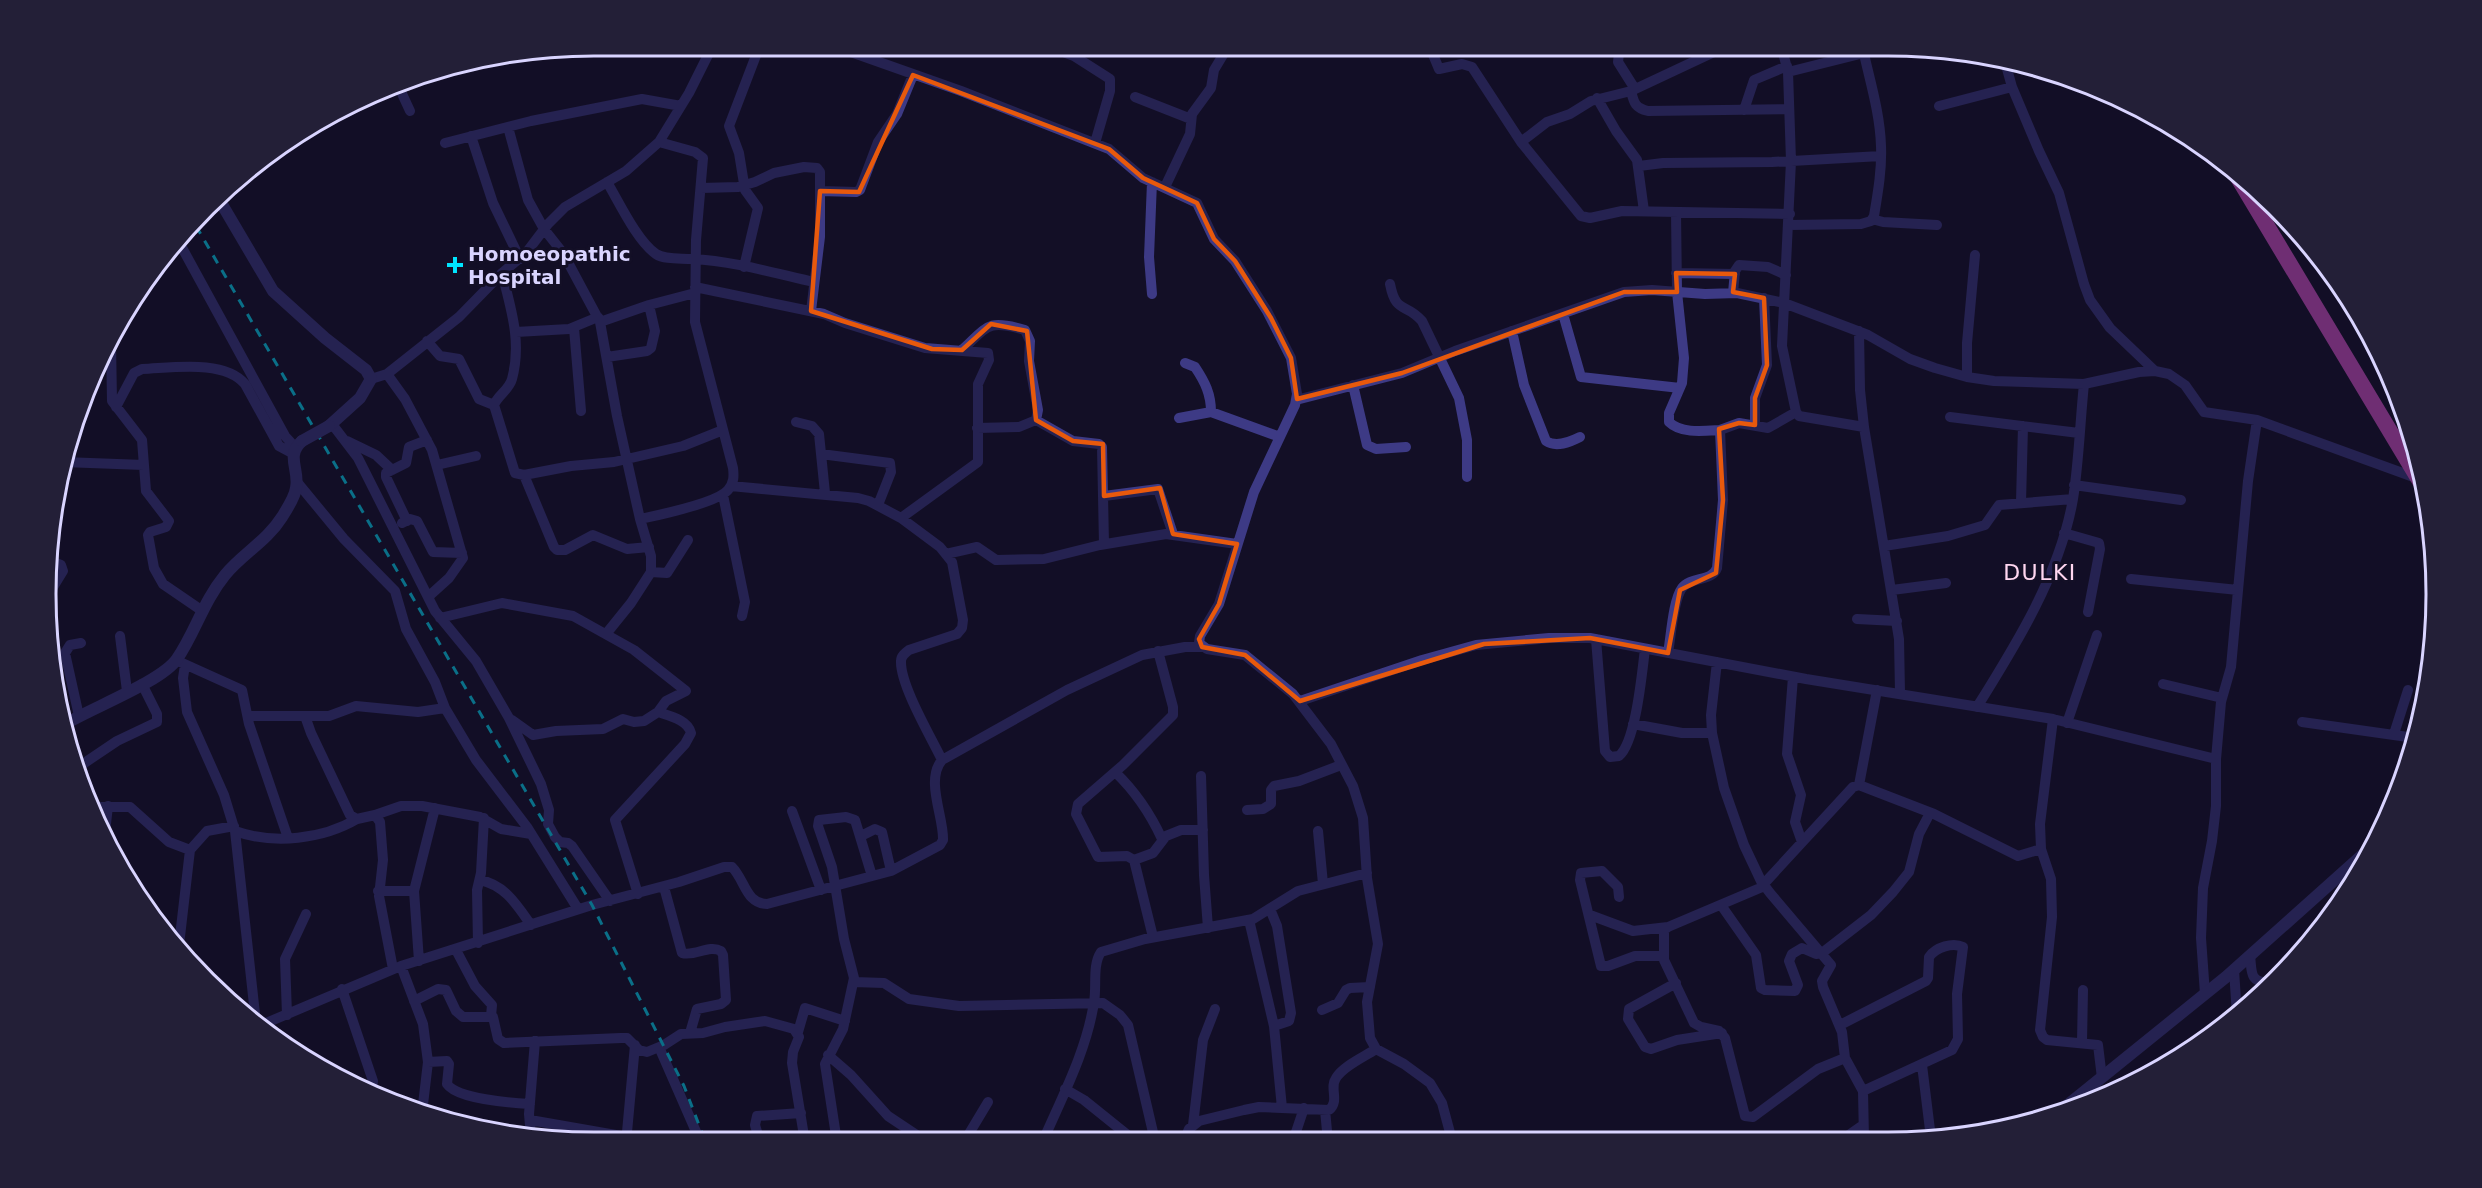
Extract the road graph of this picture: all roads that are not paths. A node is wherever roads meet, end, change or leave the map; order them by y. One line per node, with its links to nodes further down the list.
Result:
1 (707, 56): 20 (street)
2 (756, 56): 37 (street)
3 (861, 56): 14 (street)
4 (1074, 56): 31 (street)
5 (1222, 56): 25 (street)
6 (1434, 56): 29 (street)
7 (1619, 56): 16 (street)
8 (1706, 56): 16 (street)
9 (1784, 56): 12 (street)
10 (1837, 56): 12 (street)
11 (1865, 56): 32 (street)
12 (1788, 69): 22 (street); 23 (street)
13 (2007, 69): 15 (street)
14 (913, 75): 31 (street); 40 (street)
15 (2012, 87): 21 (street); 81 (street)
16 (1633, 90): 19 (street); 23 (street)
17 (401, 91): 24 (street)
18 (1136, 97): 25 (street)
19 (1597, 98): 29 (street); 34 (street)
20 (681, 106): 26 (street); 28 (street)
21 (1939, 106)
22 (1789, 109): 23 (street); 33 (street)
23 (1744, 110)
24 (410, 111)
25 (1191, 119): 39 (street)
26 (508, 127): 27 (street); 49 (street)
27 (471, 136): 30 (street); 52 (street)
28 (659, 142): 35 (street); 38 (street)
29 (1521, 142): 43 (street)
30 (445, 143)
31 (1095, 144): 36 (street)
32 (1881, 156): 33 (street); 46 (street)
33 (1791, 161): 34 (street); 45 (street)
34 (1639, 166): 43 (street)
35 (607, 182): 49 (street); 53 (street)
36 (1152, 182): 39 (street); 64 (street)
37 (744, 186): 38 (street); 40 (street); 54 (street)
38 (701, 188): 53 (street)
39 (1165, 188): 88 (street)
40 (820, 191): 59 (street)
41 (2247, 193): 119 (highway)
42 (224, 203): 84 (street)
43 (1644, 211): 44 (street)
44 (1676, 212): 45 (street); 56 (street)
45 (1790, 214): 47 (street)
46 (1872, 219): 47 (street); 48 (street)
47 (1789, 225): 58 (street)
48 (1937, 225)
49 (544, 229): 52 (street); 70 (street)
50 (182, 248): 112 (street)
51 (1975, 255): 83 (street)
52 (520, 259): 55 (street)
53 (696, 259): 54 (street); 61 (street)
54 (744, 267): 59 (street)
55 (502, 273): 74 (street); 75 (street)
56 (1676, 273): 57 (street); 62 (street)
57 (1735, 274): 58 (street); 63 (street)
58 (1786, 275): 66 (street)
59 (814, 282): 68 (street)
60 (1390, 285): 79 (street)
61 (695, 290): 67 (street); 68 (street); 104 (street)
62 (1677, 292): 63 (street); 69 (street); 87 (street)
63 (1733, 293): 65 (street)
64 (1152, 294)
65 (1764, 298): 66 (street); 100 (street)
66 (1784, 303): 73 (street); 93 (street)
67 (649, 305): 70 (street); 78 (street)
68 (811, 311): 76 (street)
69 (1563, 314): 72 (street); 87 (street)
70 (599, 320): 71 (street); 78 (street)
71 (573, 328): 74 (street); 91 (street)
72 (1512, 331): 79 (street); 108 (street)
73 (1859, 331): 83 (street); 102 (street)
74 (516, 332): 89 (street)
75 (427, 341): 82 (street); 89 (street)
76 (962, 350): 96 (street); 103 (street)
77 (111, 356): 90 (street)
78 (607, 357): 115 (street)
79 (1441, 357): 86 (street); 122 (street)
80 (1185, 363): 92 (street)
81 (2155, 371): 85 (street); 97 (street)
82 (387, 374): 84 (street); 109 (street)
83 (1967, 377): 85 (street)
84 (371, 379): 99 (street)
85 (2084, 384): 106 (street)
86 (1353, 385): 88 (street); 111 (street)
87 (1680, 388): 105 (street)
88 (1296, 400): 107 (street)
89 (494, 405): 121 (street)
90 (116, 407): 112 (street); 117 (street)
91 (581, 411)
92 (1210, 412): 95 (street); 107 (street)
93 (1796, 412): 100 (street); 102 (street)
94 (1950, 417): 101 (street)
95 (1179, 418)
96 (1036, 420): 103 (street); 129 (street)
97 (2257, 420): 124 (street); 153 (street)
98 (796, 422): 113 (street)
99 (330, 425): 110 (street); 112 (street, bridge)
100 (1755, 425): 105 (street)
101 (2023, 426): 106 (street); 132 (street)
102 (1864, 427): 143 (street)
103 (977, 428): 134 (street)
104 (723, 430): 115 (street); 126 (street)
105 (1720, 430): 169 (street)
106 (2079, 433): 125 (street)
107 (1280, 437): 142 (street)
108 (1580, 437)
109 (427, 440): 118 (street); 120 (street)
110 (346, 441): 120 (street); 137 (street)
111 (1406, 447)
112 (297, 448): 123 (street)
113 (821, 454): 127 (street); 133 (street)
114 (476, 456): 118 (street)
115 (628, 459): 121 (street); 135 (street)
116 (72, 462): 117 (street)
117 (144, 465): 155 (street)
118 (437, 465): 145 (street)
119 (2410, 465)
120 (392, 470): 136 (street)
121 (524, 475): 144 (street)
122 (1467, 477)
123 (297, 482): 155 (street); 182 (street)
124 (2414, 483)
125 (2074, 484): 130 (street); 131 (street)
126 (731, 486): 127 (street); 128 (street)
127 (825, 494): 133 (street)
128 (723, 495): 135 (street); 157 (street)
129 (1104, 496): 139 (street); 141 (street)
130 (2073, 500): 132 (street); 138 (street)
131 (2181, 500)
132 (2021, 502): 143 (street)
133 (878, 506): 134 (street)
134 (901, 518): 146 (street)
135 (640, 519): 144 (street)
136 (407, 521): 137 (street); 145 (street)
137 (392, 527): 154 (street)
138 (2064, 533): 156 (street); 181 (street)
139 (1173, 534): 141 (street); 142 (street)
140 (688, 540): 148 (street)
141 (1104, 544): 146 (street)
142 (1236, 544): 166 (street)
143 (1884, 546): 152 (street)
144 (649, 547): 148 (street)
145 (462, 553): 154 (street)
146 (946, 554): 197 (street)
147 (57, 563): 150 (street)
148 (651, 572): 161 (street)
149 (2130, 579): 153 (street)
150 (56, 582)
151 (1946, 583): 152 (street)
152 (1892, 590): 160 (street)
153 (2238, 590): 179 (street)
154 (428, 597): 158 (street)
155 (201, 610): 170 (street)
156 (2088, 612)
157 (742, 616)
158 (440, 618): 161 (street); 187 (street)
159 (1857, 620): 160 (street)
160 (1897, 621): 178 (street)
161 (606, 634): 183 (street)
162 (2097, 635): 191 (street)
163 (120, 636): 177 (street)
164 (1596, 639): 167 (street); 180 (street); 192 (street)
165 (81, 643): 184 (street)
166 (1202, 647): 168 (street); 180 (street)
167 (1646, 649): 169 (street); 192 (street)
168 (1158, 651): 197 (street); 200 (street)
169 (1668, 653): 171 (street)
170 (181, 662): 173 (street); 185 (street); 213 (street)
171 (1716, 662): 172 (street); 193 (street)
172 (1793, 677): 175 (street); 220 (street)
173 (142, 684): 177 (street); 198 (street)
174 (2163, 684): 179 (street)
175 (1877, 690): 178 (street); 202 (street)
176 (2408, 690): 194 (street)
177 (127, 692): 184 (street)
178 (1900, 693): 181 (street)
179 (2222, 698): 196 (street)
180 (1300, 701): 199 (street)
181 (1977, 707): 188 (street)
182 (445, 708): 186 (street); 216 (street)
183 (658, 711): 187 (street); 236 (street)
184 (79, 716): 189 (street)
185 (248, 716): 186 (street); 218 (street)
186 (305, 716): 211 (street)
187 (509, 718): 238 (street)
188 (2053, 719): 191 (street); 221 (street)
189 (71, 721)
190 (2302, 722): 194 (street)
191 (2067, 723): 196 (street)
192 (1633, 724): 193 (street)
193 (1712, 733): 230 (street)
194 (2394, 734): 195 (street)
195 (2407, 736)
196 (2216, 759): 264 (street)
197 (942, 760): 225 (street)
198 (83, 764)
199 (1341, 765): 206 (street); 226 (street)
200 (1115, 772): 219 (street); 223 (street)
201 (1202, 776): 214 (street)
202 (1859, 785): 208 (street); 220 (street)
203 (108, 806): 204 (street); 212 (street); 222 (street)
204 (99, 807)
205 (435, 808): 209 (street); 210 (street); 235 (street)
206 (1247, 810)
207 (792, 811): 233 (street)
208 (1930, 813): 221 (street); 252 (street)
209 (375, 815): 211 (street); 234 (street)
210 (484, 818): 216 (street); 228 (street)
211 (357, 819): 218 (street)
212 (106, 822)
213 (234, 829): 218 (street); 222 (street); 270 (street)
214 (1203, 830): 219 (street); 247 (street)
215 (1318, 831): 229 (street)
216 (531, 834): 240 (street)
217 (861, 836): 225 (street); 227 (street); 231 (street)
218 (288, 838)
219 (1162, 839): 223 (street)
220 (1802, 842): 230 (street)
221 (2042, 849): 281 (street)
222 (190, 850): 249 (street)
223 (1134, 860): 248 (street)
224 (2355, 862): 253 (street)
225 (891, 871): 227 (street)
226 (1367, 873): 229 (street); 261 (street)
227 (872, 876): 231 (street)
228 (480, 880): 245 (street); 250 (street)
229 (1323, 884): 241 (street)
230 (1764, 885): 239 (street); 252 (street)
231 (836, 886): 233 (street); 258 (street)
232 (664, 887): 233 (street); 236 (street); 278 (street)
233 (821, 890)
234 (378, 891): 235 (street); 256 (street)
235 (414, 891): 255 (street)
236 (638, 894): 238 (street)
237 (1619, 897): 243 (street)
238 (610, 901): 240 (street)
239 (1721, 905): 246 (street); 252 (street)
240 (578, 909): 245 (street)
241 (1270, 909): 244 (street); 276 (street)
242 (306, 914): 271 (street)
243 (1590, 915): 246 (street); 254 (street)
244 (1249, 920): 247 (street); 276 (street)
245 (531, 925): 250 (street)
246 (1668, 927): 254 (street)
247 (1208, 928): 248 (street)
248 (1154, 937): 266 (street)
249 (180, 938)
250 (478, 943): 251 (street)
251 (456, 950): 255 (street); 272 (street)
252 (1822, 953): 275 (street)
253 (2250, 955): 257 (street); 259 (street)
254 (1663, 956): 260 (street)
255 (419, 961): 256 (street)
256 (397, 967): 262 (street); 265 (street)
257 (2234, 970): 264 (street); 267 (street)
258 (854, 982): 266 (street); 273 (street)
259 (2261, 982)
260 (1676, 983): 279 (street); 279 (street)
261 (1370, 987): 269 (street); 284 (street)
262 (342, 989): 271 (street); 292 (street)
263 (2083, 990): 281 (street)
264 (2205, 994): 289 (street)
265 (414, 1001): 272 (street); 287 (street)
266 (1094, 1002): 293 (street); 318 (street)
267 (2236, 1004)
268 (1215, 1009): 304 (street)
269 (1322, 1010)
270 (257, 1013)
271 (287, 1015): 274 (street)
272 (491, 1016): 280 (street)
273 (845, 1021): 277 (street); 285 (street)
274 (267, 1022)
275 (1840, 1025): 286 (street); 288 (street)
276 (1274, 1026): 299 (street)
277 (798, 1032): 278 (street); 302 (street)
278 (690, 1033): 283 (street)
279 (1722, 1033): 286 (street)
280 (535, 1041): 282 (street); 297 (street)
281 (2082, 1042): 289 (street)
282 (635, 1045): 283 (street); 309 (street)
283 (659, 1047): 310 (street)
284 (1376, 1049): 301 (street); 322 (street)
285 (828, 1055): 313 (street); 314 (street)
286 (1845, 1058): 294 (street)
287 (428, 1062): 290 (street); 291 (street)
288 (1922, 1065): 294 (street); 307 (street)
289 (2102, 1078): 295 (street)
290 (428, 1079): 291 (street); 298 (street)
291 (447, 1079): 297 (street)
292 (373, 1085)
293 (1065, 1089): 316 (street); 317 (street)
294 (1863, 1091): 305 (street)
295 (2087, 1095)
296 (988, 1102): 315 (street)
297 (530, 1104): 303 (street)
298 (423, 1105)
299 (1282, 1108): 300 (street); 304 (street)
300 (1304, 1108): 301 (street); 320 (street)
301 (1325, 1110): 321 (street)
302 (801, 1113): 311 (street); 312 (street)
303 (530, 1120): 306 (street); 308 (street)
304 (1193, 1125): 319 (street)
305 (1863, 1125): 323 (street); 324 (street)
306 (531, 1129)
307 (1930, 1130)
308 (587, 1132)
309 (628, 1132)
310 (695, 1132)
311 (757, 1132)
312 (804, 1132)
313 (835, 1132)
314 (912, 1132)
315 (970, 1132)
316 (1047, 1132)
317 (1124, 1132)
318 (1153, 1132)
319 (1189, 1132)
320 (1296, 1132)
321 (1327, 1132)
322 (1450, 1132)
323 (1853, 1132)
324 (1864, 1132)

